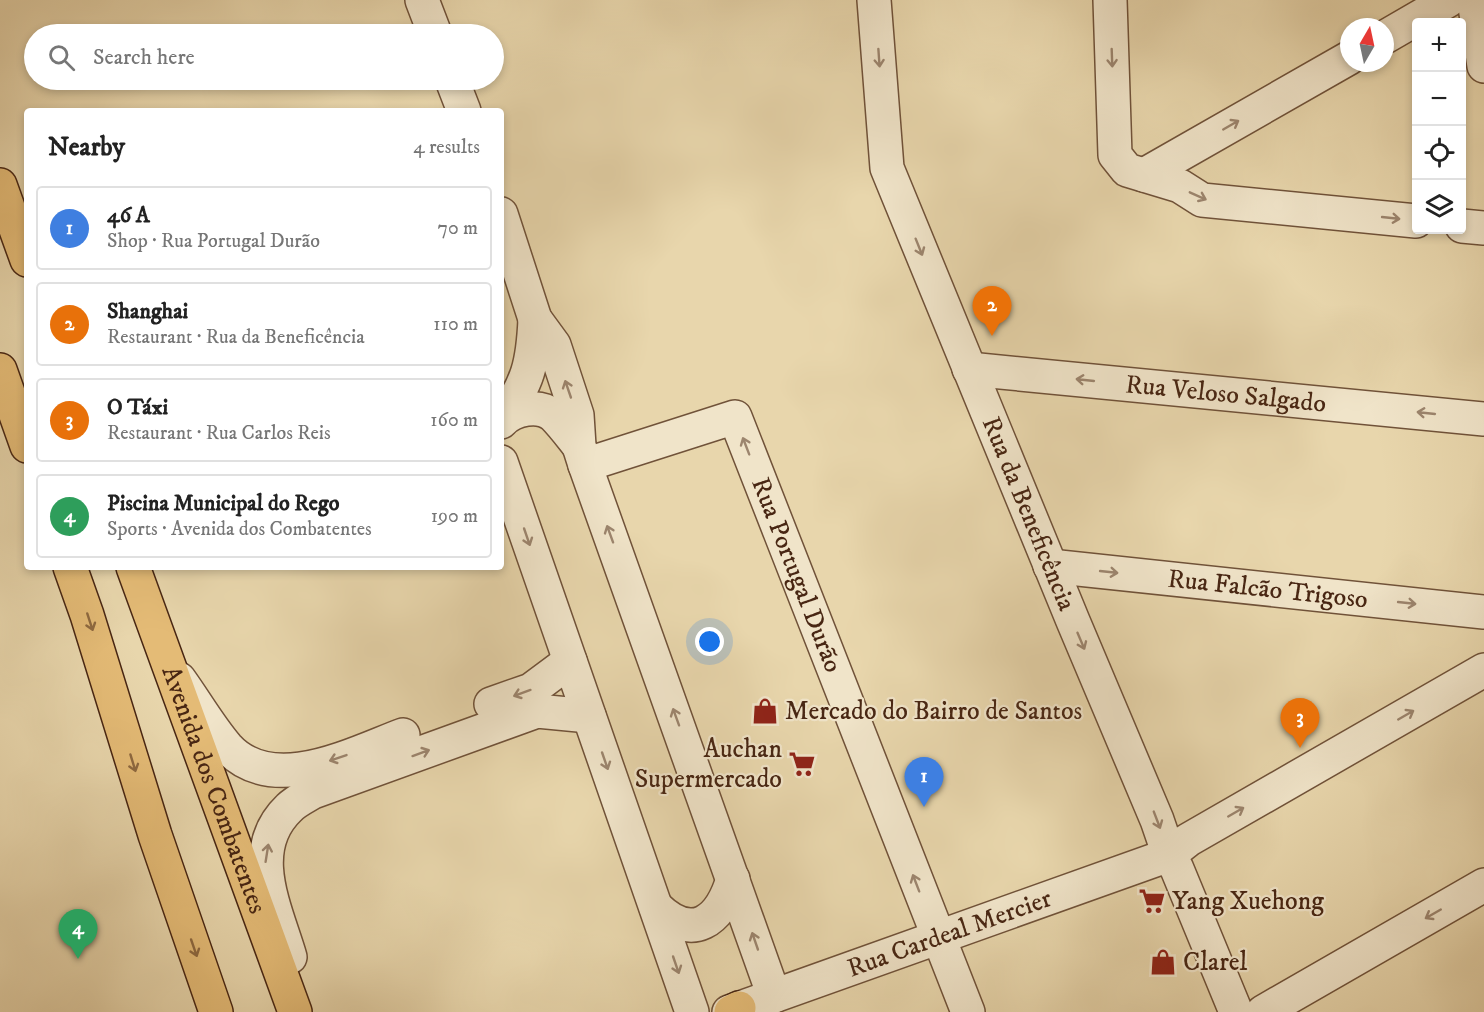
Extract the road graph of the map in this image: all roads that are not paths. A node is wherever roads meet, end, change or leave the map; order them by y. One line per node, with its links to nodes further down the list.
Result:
1 (422, 0): 6 (street)
2 (874, 0): 20 (street, Rua da Beneficência, one-way to 20)
3 (1110, 0): 12 (street, one-way to 12)
4 (1449, 0): 7 (street)
5 (1474, 0): 9 (street)
6 (431, 24)
7 (1394, 32)
8 (1340, 63): 12 (street, one-way to 8)
9 (1484, 66)
10 (456, 90): 11 (street)
11 (463, 108)
12 (1144, 175): 14 (street, one-way to 14)
13 (0, 186): 18 (main road)
14 (1412, 221)
15 (504, 224): 19 (street)
16 (1466, 226): 17 (street)
17 (1484, 228)
18 (24, 253)
19 (534, 320): 22 (street); 26 (street, one-way to 19)
20 (969, 369): 23 (street, Rua Veloso Salgado, one-way to 20); 28 (street, Rua da Beneficência)
21 (0, 370): 25 (main road)
22 (504, 418)
23 (1484, 419)
24 (504, 420): 26 (street)
25 (24, 438)
26 (582, 455): 37 (street, one-way to 26); 40 (street, Rua Portugal Durão, one-way to 26)
27 (504, 471): 32 (street, one-way to 32)
28 (1050, 566): 31 (street, Rua Falcão Trigoso, one-way to 31); 36 (street, Rua da Beneficência, one-way to 36)
29 (71, 570): 43 (main road, one-way to 43)
30 (134, 570): 33 (main road, Avenida dos Combatentes)
31 (1484, 612)
32 (570, 661): 33 (street, one-way to 33); 35 (street)
33 (170, 665): 44 (main road, Avenida dos Combatentes)
34 (1484, 670): 36 (street, Rua Cardeal Mercier, one-way to 34)
35 (590, 716): 39 (street, one-way to 39); 44 (street, one-way to 35)
36 (1169, 855): 40 (street, Rua Cardeal Mercier); 47 (street, Rua da Beneficência)
37 (733, 879): 39 (street); 41 (street, one-way to 37)
38 (1484, 885): 48 (street, one-way to 48)
39 (656, 907): 45 (street, one-way to 45)
40 (937, 937): 41 (street, Rua Cardeal Mercier); 46 (street, Rua Portugal Durão)
41 (774, 996): 42 (street, Rua Cardeal Mercier)
42 (733, 1011)
43 (216, 1012)
44 (297, 1012)
45 (692, 1012)
46 (968, 1012)
47 (1236, 1012)
48 (1263, 1012)

